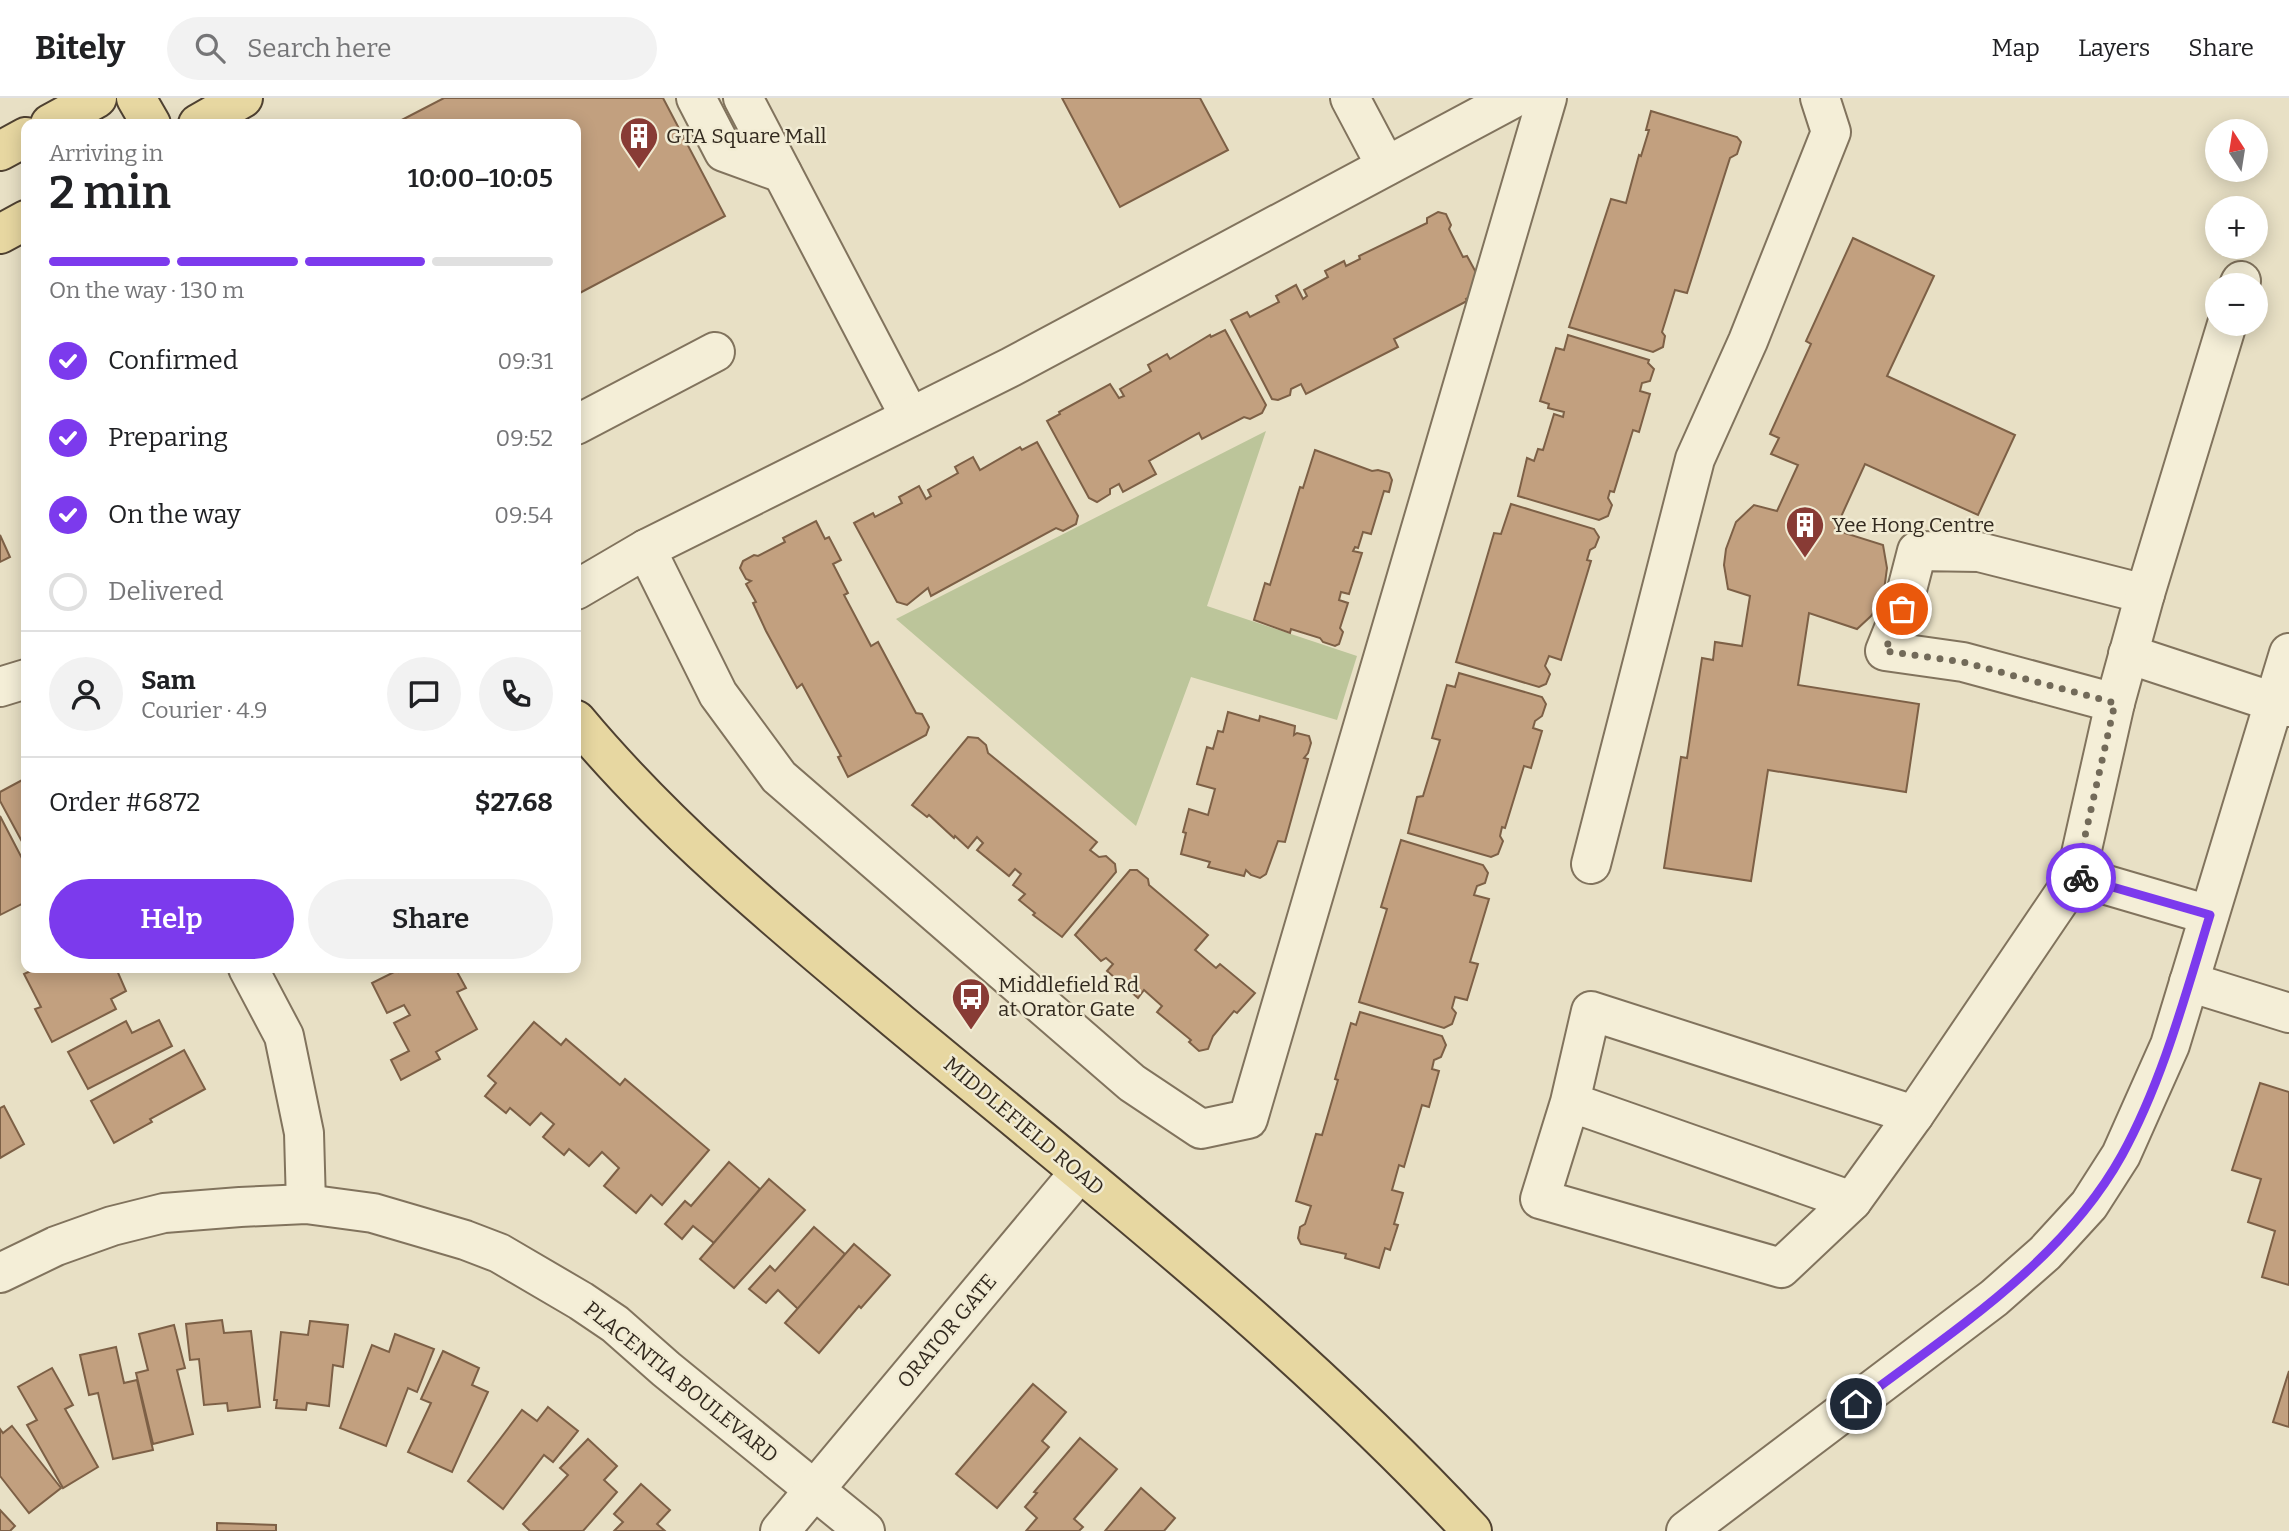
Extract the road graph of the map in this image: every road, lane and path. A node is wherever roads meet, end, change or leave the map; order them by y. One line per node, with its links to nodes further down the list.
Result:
1 (97, 98): 10 (main road)
2 (136, 98): 11 (main road)
3 (696, 98): 16 (street)
4 (1350, 98): 15 (street)
5 (1514, 98): 15 (street)
6 (1547, 98): 23 (street)
7 (1820, 98): 33 (street)
8 (755, 102): 16 (street)
9 (238, 106): 12 (main road)
10 (59, 119)
11 (148, 119)
12 (209, 119)
13 (21, 140): 14 (main road)
14 (0, 151)
15 (1386, 166): 21 (street)
16 (782, 173): 21 (street)
17 (21, 223): 18 (main road)
18 (0, 234)
19 (2223, 336): 25 (street)
20 (715, 352): 22 (street)
21 (910, 418): 23 (street)
22 (581, 422)
23 (646, 549): 24 (street)
24 (581, 587)
25 (2145, 594): 27 (street); 30 (street)
26 (2289, 653): 31 (street)
27 (2128, 654): 30 (street); 31 (street)
28 (21, 681): 29 (street)
29 (0, 687)
30 (2115, 703): 34 (street)
31 (2281, 705): 35 (street)
32 (581, 725): 41 (main road, MIDDLEFIELD ROAD)
33 (1591, 864)
34 (2076, 876): 35 (street); 40 (street)
35 (2210, 915): 37 (street)
36 (251, 973): 43 (street)
37 (2189, 982): 38 (street); 49 (street)
38 (2289, 1013)
39 (1570, 1102): 40 (street); 42 (street); 42 (street)
40 (1914, 1115): 42 (street)
41 (1079, 1173): 45 (street, ORATOR GATE); 48 (main road, MIDDLEFIELD ROAD)
42 (1852, 1201)
43 (306, 1205): 44 (street, PLACENTIA BOULEVARD); 45 (street, PLACENTIA BOULEVARD)
44 (0, 1273)
45 (813, 1489): 46 (street, ORATOR GATE); 47 (street, PLACENTIA BOULEVARD)
46 (780, 1531)
47 (865, 1531)
48 (1472, 1531)
49 (1686, 1531)

